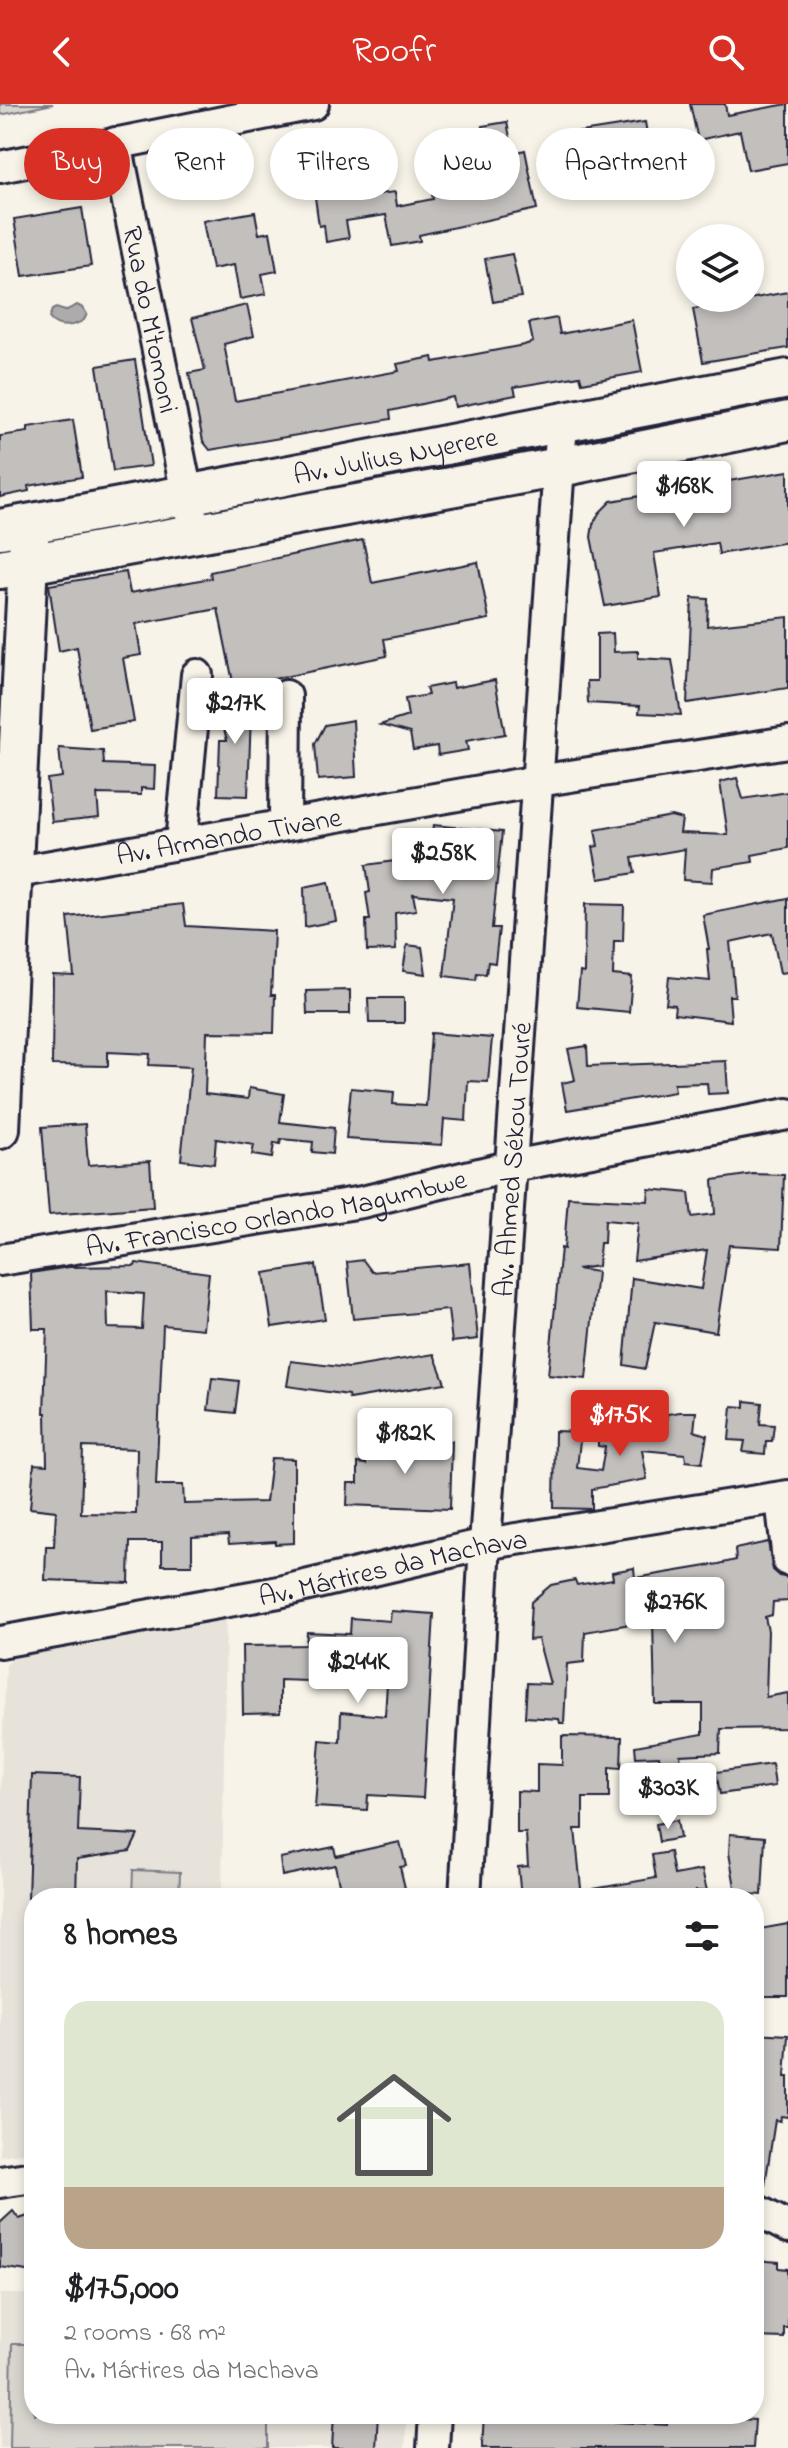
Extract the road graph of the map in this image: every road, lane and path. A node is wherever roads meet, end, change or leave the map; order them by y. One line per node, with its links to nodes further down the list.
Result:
1 (313, 104): 2 (street)
2 (130, 140)
3 (24, 162): 4 (street)
4 (0, 167)
5 (127, 200): 10 (street, Rua do M'tomoni)
6 (788, 379): 8 (main road, Av. Julius Nyerere)
7 (788, 421): 9 (main road, Av. Julius Nyerere)
8 (562, 422): 9 (street, Av. Ahmed Sékou Touré); 10 (main road, Av. Julius Nyerere)
9 (560, 467): 12 (main road, Av. Julius Nyerere); 17 (street, Av. Ahmed Sékou Touré)
10 (186, 495): 11 (main road, Av. Julius Nyerere); 12 (street, Rua do M'tomoni)
11 (15, 527): 13 (main road)
12 (196, 535): 13 (main road, Av. Julius Nyerere)
13 (14, 567): 20 (main road)
14 (197, 675): 19 (street)
15 (286, 696): 18 (street)
16 (788, 742): 17 (street, Av. Armando Tivane)
17 (538, 781): 18 (street, Av. Armando Tivane); 23 (street, Av. Ahmed Sékou Touré)
18 (285, 824): 19 (street, Av. Armando Tivane)
19 (181, 843): 20 (street, Av. Armando Tivane)
20 (7, 873): 22 (main road)
21 (788, 1114): 23 (street, Av. Francisco Orlando Magumbwe)
22 (0, 1129)
23 (512, 1166): 24 (street, Av. Francisco Orlando Magumbwe); 26 (street, Av. Ahmed Sékou Touré)
24 (0, 1260)
25 (784, 1497): 26 (street, Av. Mártires da Machava); 27 (street)
26 (485, 1544): 28 (street, Av. Mártires da Machava); 29 (street, Av. Ahmed Sékou Touré)
27 (788, 1560)
28 (0, 1642)
29 (466, 1888)
30 (24, 2178): 31 (street)
31 (0, 2182)
32 (764, 2214): 33 (street)
33 (788, 2227)
34 (434, 2424): 35 (street)
35 (433, 2448)

